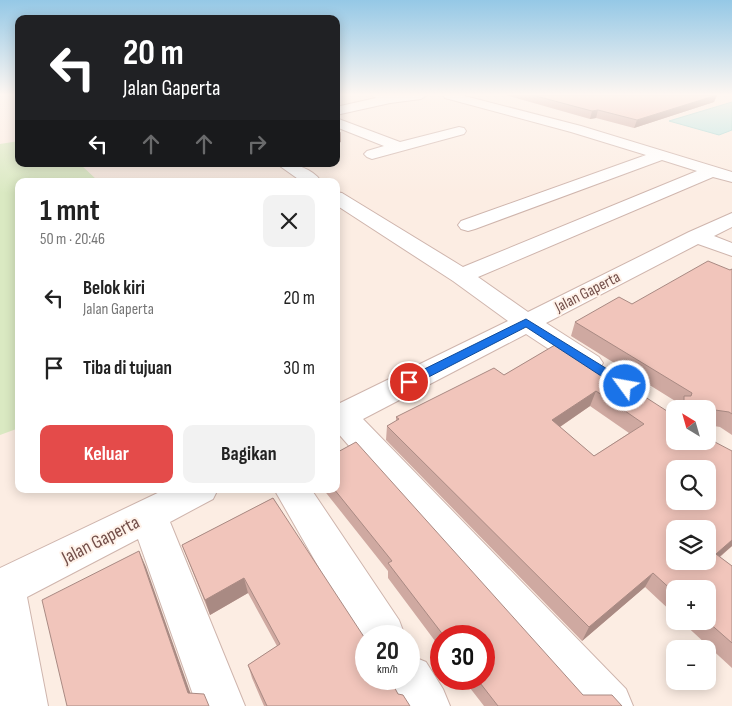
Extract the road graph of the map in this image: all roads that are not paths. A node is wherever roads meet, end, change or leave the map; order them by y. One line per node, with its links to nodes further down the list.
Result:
1 (351, 128): 6 (street)
2 (572, 128): 4 (street)
3 (583, 128): 4 (street)
4 (576, 129): 8 (street)
5 (459, 131): 6 (street)
6 (400, 147): 7 (street)
7 (372, 154)
8 (662, 155): 10 (street); 15 (street)
9 (289, 167): 12 (street)
10 (712, 171): 11 (street); 18 (street)
11 (732, 177)
12 (307, 178)
13 (340, 200): 18 (street)
14 (732, 219): 16 (street, Jalan Gaperta)
15 (468, 225)
16 (696, 236): 17 (street); 19 (street, Jalan Gaperta)
17 (732, 250)
18 (461, 276): 19 (street)
19 (526, 322): 20 (street); 21 (street, Jalan Gaperta)
20 (609, 375)
21 (340, 417)
22 (340, 419): 32 (street)
23 (192, 493): 25 (street, Jalan Gaperta)
24 (294, 493): 27 (street)
25 (148, 515): 26 (street, Jalan Gaperta); 30 (street)
26 (2, 588): 29 (street)
27 (376, 625)
28 (416, 690): 31 (street)
29 (24, 706)
30 (221, 706)
31 (426, 706)
32 (609, 706)

